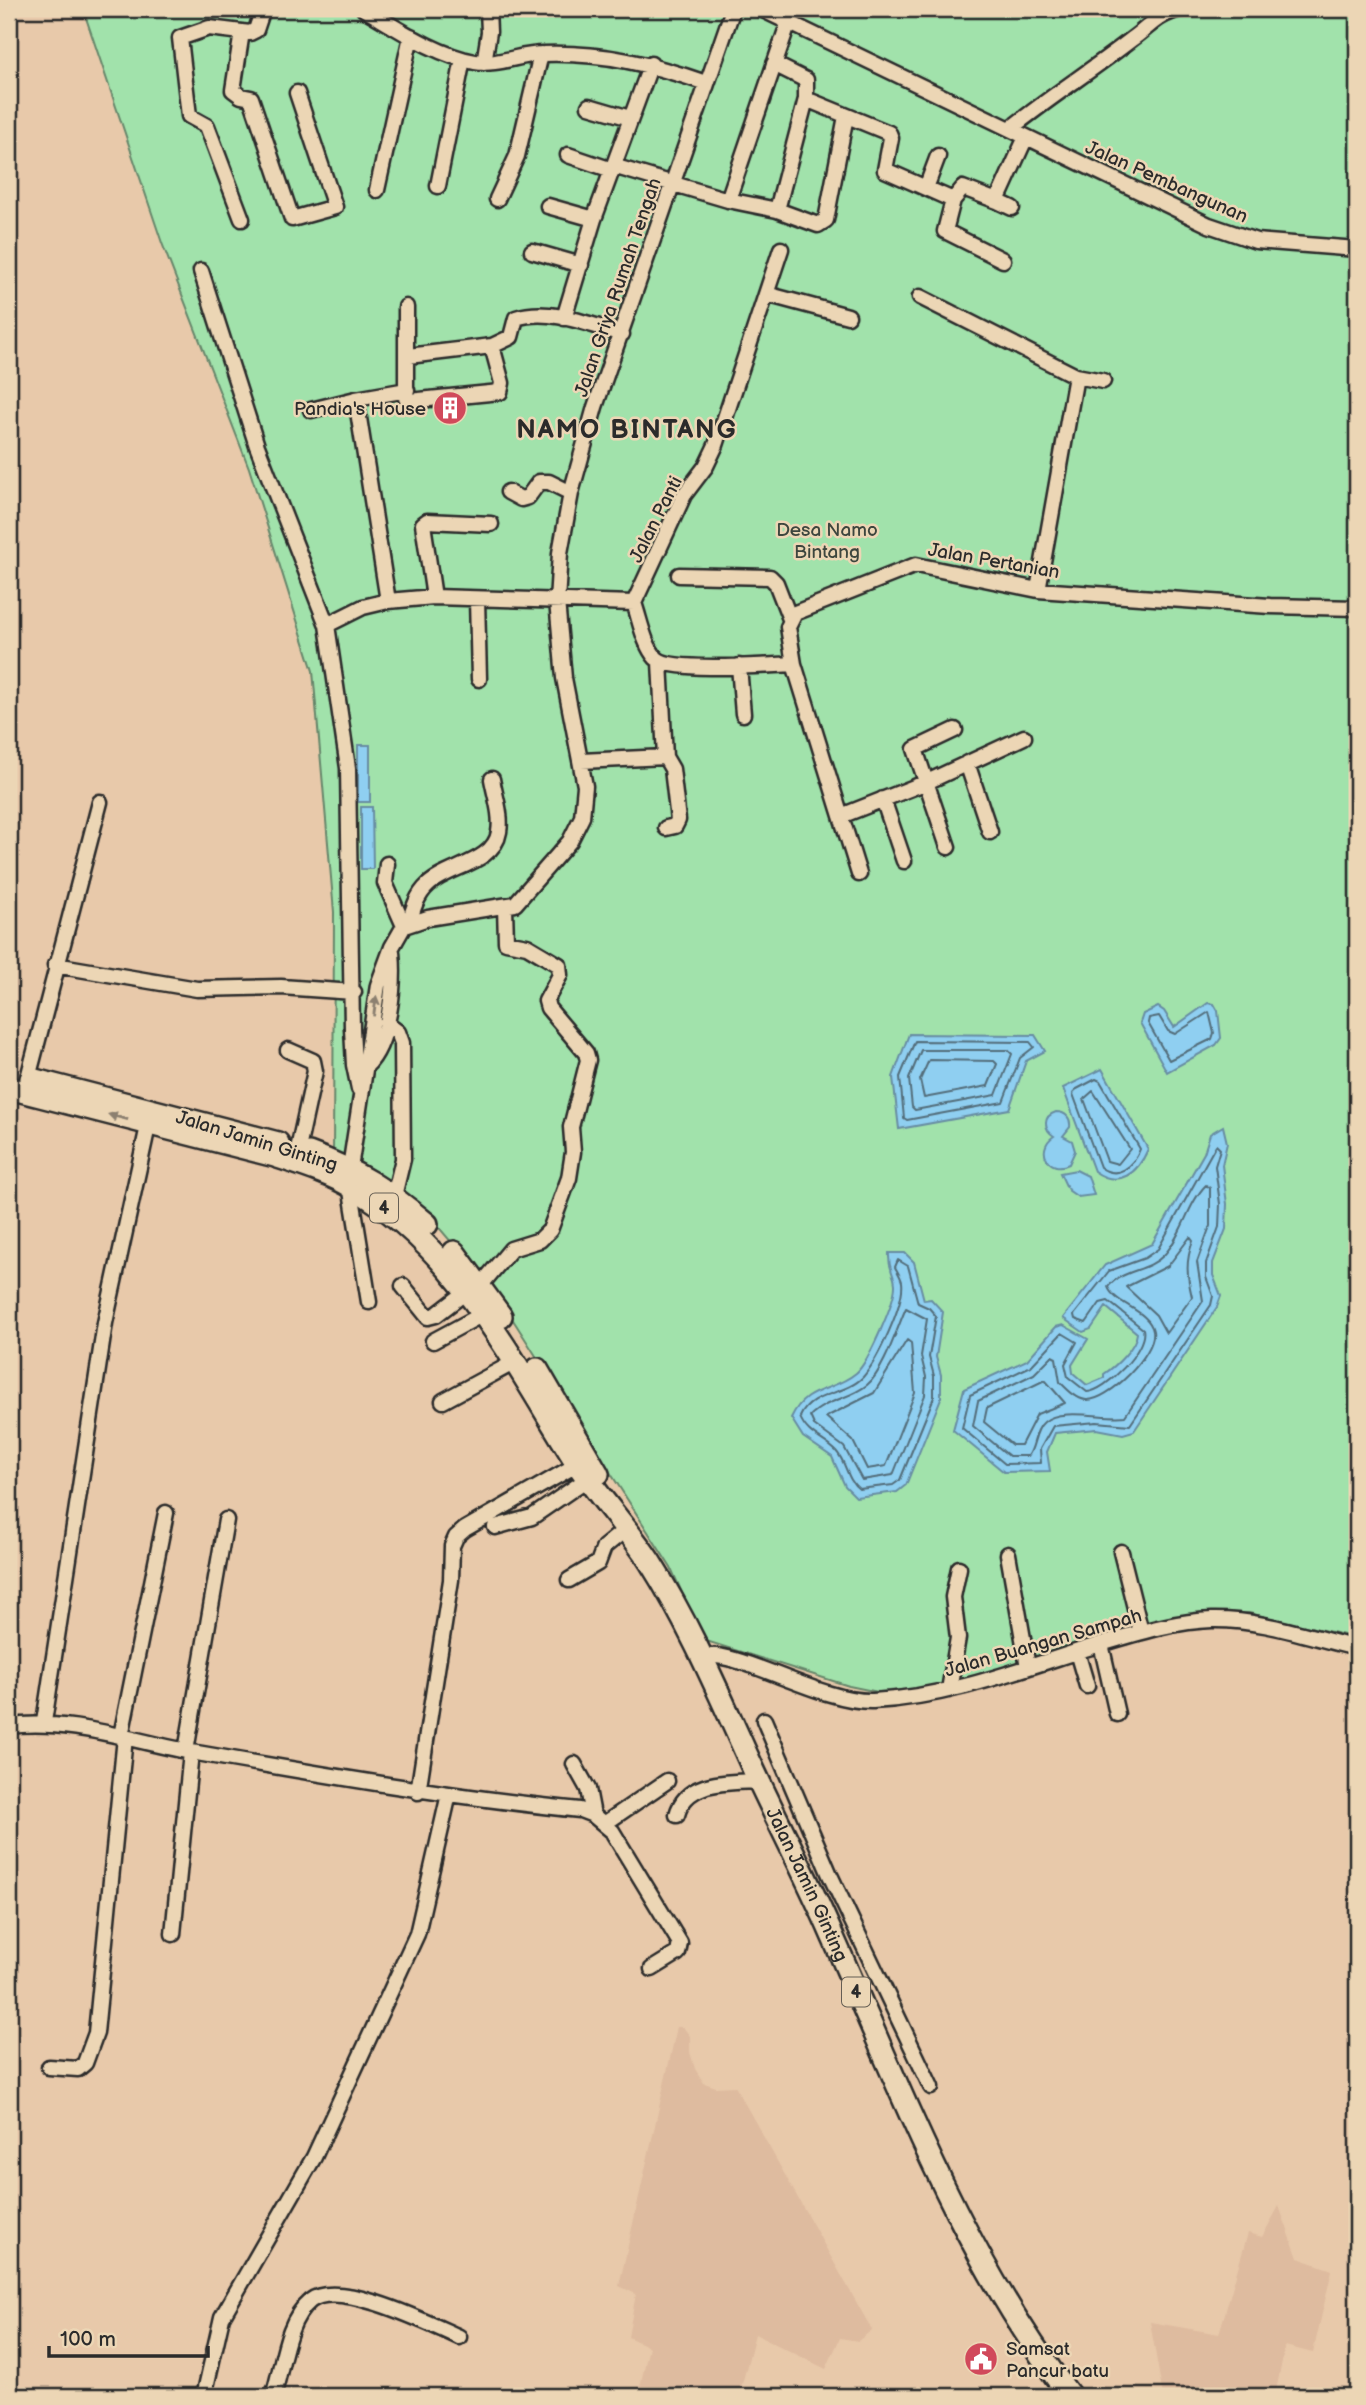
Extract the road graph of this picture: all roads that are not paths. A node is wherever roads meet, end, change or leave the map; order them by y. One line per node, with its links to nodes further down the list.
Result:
1 (263, 9): 8 (street)
2 (364, 9): 9 (street)
3 (488, 9): 12 (street)
4 (733, 9): 15 (street, Jalan Griya Rumah Tengah)
5 (761, 9): 7 (street, Jalan Pembangunan)
6 (1181, 9): 21 (street)
7 (789, 21): 13 (street); 21 (street, Jalan Pembangunan)
8 (242, 32): 16 (street); 37 (street)
9 (411, 36): 11 (street); 29 (street)
10 (541, 54): 12 (street); 14 (street); 30 (street)
11 (463, 59): 12 (street); 27 (street)
12 (484, 63)
13 (774, 64): 17 (street); 31 (street)
14 (652, 65): 15 (street); 20 (street)
15 (706, 83): 26 (street, Jalan Griya Rumah Tengah)
16 (297, 93)
17 (806, 99): 19 (street); 36 (street)
18 (589, 106): 20 (street)
19 (846, 116): 28 (street); 36 (street)
20 (630, 118): 25 (street)
21 (1010, 129): 22 (street, Jalan Pembangunan)
22 (1026, 137): 33 (street); 40 (street, Jalan Pembangunan)
23 (568, 155): 25 (street)
24 (937, 156): 28 (street)
25 (613, 168): 26 (street); 38 (street)
26 (672, 184): 31 (street); 50 (street, Jalan Griya Rumah Tengah)
27 (438, 186)
28 (926, 188): 32 (street)
29 (377, 190)
30 (496, 199)
31 (727, 200): 36 (street)
32 (953, 200): 33 (street); 42 (street)
33 (997, 201): 35 (street)
34 (548, 206): 38 (street)
35 (1012, 208)
36 (777, 210)
37 (242, 219)
38 (594, 219): 43 (street)
39 (781, 249): 45 (street, Jalan Panti)
40 (1357, 249)
41 (532, 251): 43 (street)
42 (1003, 260)
43 (581, 265): 49 (street)
44 (201, 271): 70 (street)
45 (764, 283): 48 (street); 67 (street, Jalan Panti)
46 (920, 297): 53 (street)
47 (406, 307): 52 (street)
48 (848, 316)
49 (564, 318): 50 (street); 51 (street)
50 (622, 334): 59 (street, Jalan Griya Rumah Tengah)
51 (492, 346): 52 (street); 55 (street)
52 (408, 356): 55 (street)
53 (1076, 376): 54 (street); 62 (street)
54 (1103, 381)
55 (407, 390): 56 (street)
56 (356, 399): 57 (street); 65 (street)
57 (311, 410)
58 (508, 492): 59 (street)
59 (571, 493): 66 (street, Jalan Griya Rumah Tengah)
60 (491, 524): 63 (street)
61 (679, 575): 69 (street)
62 (1038, 590): 68 (street, Jalan Pertanian); 69 (street, Jalan Pertanian)
63 (434, 597): 64 (street); 65 (street)
64 (477, 599): 66 (street); 74 (street)
65 (388, 601): 70 (street)
66 (557, 601): 67 (street); 79 (street, Jalan Griya Rumah Tengah)
67 (634, 603): 71 (street)
68 (1357, 608)
69 (790, 619): 72 (street)
70 (327, 625): 96 (street)
71 (660, 662): 73 (street); 78 (street)
72 (794, 664): 73 (street); 85 (street)
73 (739, 666): 75 (street)
74 (479, 679)
75 (743, 714)
76 (955, 730): 82 (street)
77 (1024, 737): 80 (street)
78 (665, 757): 79 (street); 86 (street)
79 (581, 761): 92 (street, Jalan Griya Rumah Tengah)
80 (967, 763): 82 (street); 87 (street)
81 (492, 779): 93 (street)
82 (928, 782): 83 (street); 88 (street)
83 (883, 799): 85 (street); 89 (street)
84 (100, 802): 95 (street)
85 (841, 816): 91 (street)
86 (666, 828)
87 (990, 832)
88 (948, 847)
89 (904, 861)
90 (387, 864): 93 (street)
91 (859, 874)
92 (505, 907): 93 (street); 107 (street)
93 (406, 925): 94 (street)
94 (392, 947): 97 (street); 99 (street, one-way to 94)
95 (55, 965): 96 (street); 100 (street)
96 (354, 992): 101 (street)
97 (386, 1023): 99 (street); 105 (street)
98 (288, 1051): 103 (street)
99 (366, 1066): 101 (street)
100 (15, 1080): 102 (highway, Jalan Jamin Ginting / 4)
101 (360, 1093): 104 (street)
102 (150, 1117): 103 (highway, Jalan Jamin Ginting / 4); 104 (highway, Jalan Jamin Ginting / 4); 132 (street)
103 (298, 1149): 104 (highway, Jalan Jamin Ginting / 4)
104 (350, 1176): 105 (highway, Jalan Jamin Ginting / 4); 107 (highway, Jalan Jamin Ginting / 4); 108 (street)
105 (394, 1196): 107 (highway, Jalan Jamin Ginting / 4)
106 (403, 1286): 107 (street)
107 (472, 1288): 109 (highway, Jalan Jamin Ginting / 4); 113 (highway, Jalan Jamin Ginting / 4)
108 (369, 1302)
109 (483, 1314): 110 (street); 111 (highway, Jalan Jamin Ginting / 4)
110 (433, 1342)
111 (515, 1362): 112 (street); 113 (highway, Jalan Jamin Ginting / 4)
112 (443, 1401)
113 (588, 1472): 116 (highway, Jalan Jamin Ginting / 4); 117 (street); 139 (street)
114 (166, 1513): 134 (street)
115 (226, 1520): 135 (street)
116 (624, 1526): 121 (street); 126 (highway, Jalan Jamin Ginting / 4)
117 (495, 1527)
118 (1121, 1552): 122 (street)
119 (1008, 1554): 127 (street)
120 (959, 1569): 129 (street)
121 (569, 1580)
122 (1141, 1632): 123 (street, Jalan Buangan Sampah); 124 (street, Jalan Buangan Sampah)
123 (1101, 1644): 125 (street, Jalan Buangan Sampah); 130 (street)
124 (1357, 1648)
125 (1077, 1652): 127 (street, Jalan Buangan Sampah); 128 (street)
126 (702, 1657): 129 (street, Jalan Buangan Sampah); 138 (highway, Jalan Jamin Ginting / 4)
127 (1028, 1667): 129 (street, Jalan Buangan Sampah)
128 (1087, 1686)
129 (949, 1690)
130 (1117, 1714)
131 (764, 1720): 143 (street)
132 (44, 1722): 133 (street); 134 (street)
133 (9, 1726)
134 (123, 1736): 135 (street); 147 (street)
135 (188, 1752): 139 (street); 145 (street)
136 (574, 1764): 142 (street)
137 (667, 1781): 142 (street)
138 (759, 1782): 141 (street); 144 (highway, Jalan Jamin Ginting / 4)
139 (418, 1791): 140 (street)
140 (449, 1794): 142 (street); 150 (street)
141 (677, 1815)
142 (599, 1820): 146 (street)
143 (830, 1875): 144 (street); 148 (street)
144 (808, 1885): 152 (highway, Jalan Jamin Ginting / 4)
145 (173, 1934)
146 (652, 1969)
147 (49, 2067)
148 (931, 2088)
149 (458, 2337): 151 (street)
150 (204, 2396)
151 (273, 2396)
152 (1070, 2396)

